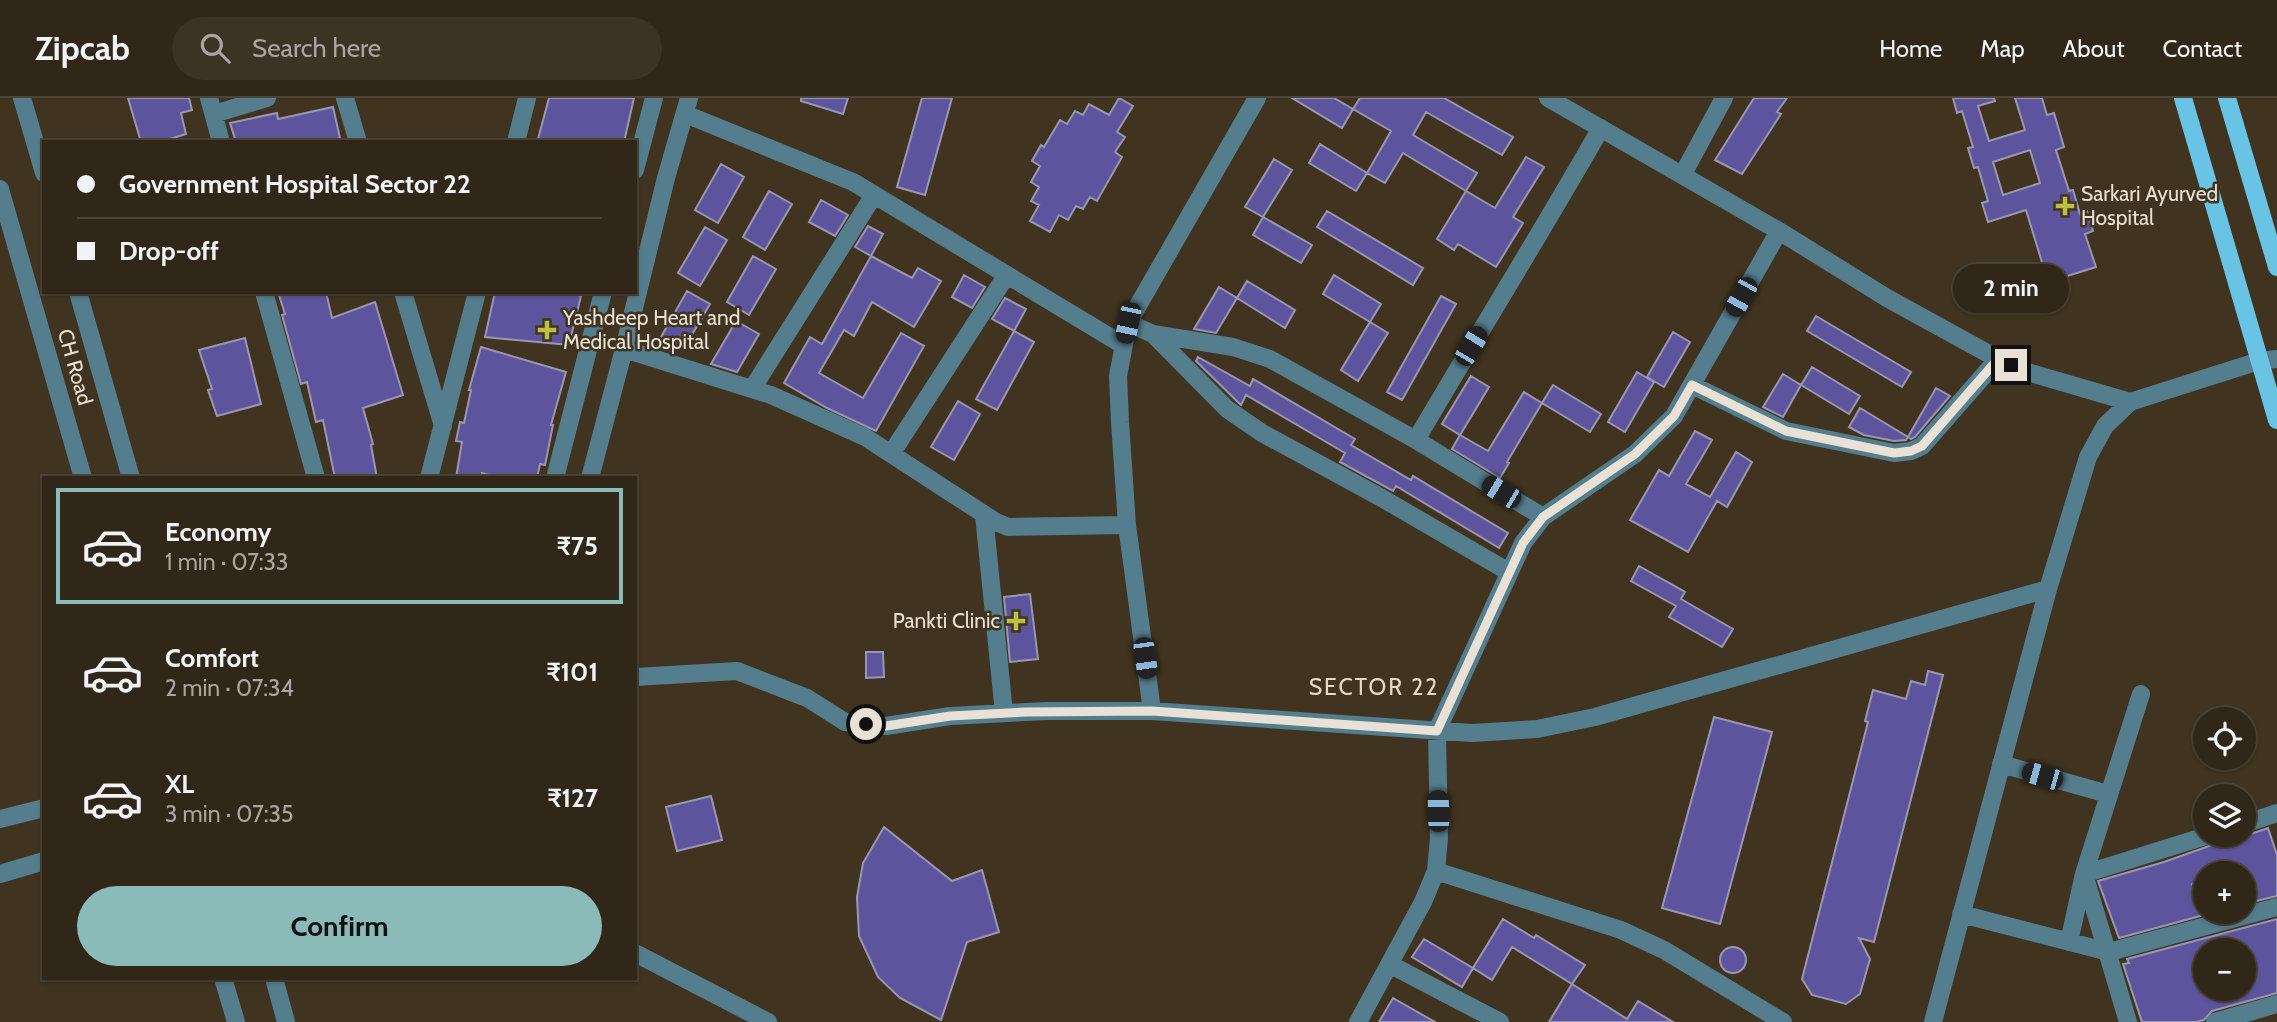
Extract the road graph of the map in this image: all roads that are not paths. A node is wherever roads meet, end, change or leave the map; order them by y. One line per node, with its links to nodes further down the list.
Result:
1 (22, 98): 18 (street)
2 (267, 98): 11 (street)
3 (345, 98): 15 (street)
4 (527, 98): 16 (street)
5 (654, 98): 17 (street)
6 (1257, 98): 30 (street)
7 (1548, 98): 13 (street)
8 (1724, 98): 19 (street)
9 (2183, 98): 36 (main road)
10 (2227, 98): 23 (main road)
11 (211, 106): 14 (street)
12 (687, 106): 21 (street); 33 (street)
13 (1601, 128): 19 (street); 42 (street)
14 (220, 140)
15 (357, 140)
16 (516, 140)
17 (637, 162)
18 (42, 166)
19 (1683, 174): 22 (street)
20 (0, 189): 44 (street, CH Road)
21 (874, 195): 24 (street); 38 (street)
22 (1779, 231): 34 (street); 37 (street)
23 (2277, 267)
24 (1006, 276): 32 (street); 43 (street)
25 (79, 294): 45 (street, CH Road)
26 (265, 294): 46 (street)
27 (404, 294): 41 (street)
28 (476, 294): 41 (street)
29 (602, 294): 48 (street)
30 (1128, 323): 31 (street); 32 (street)
31 (1153, 334): 42 (street); 53 (street)
32 (1123, 345): 52 (street)
33 (624, 349): 38 (street); 49 (street)
34 (1998, 359): 37 (street); 39 (street)
35 (2277, 359): 36 (street)
36 (2259, 361): 39 (street); 40 (main road)
37 (1692, 385): 51 (street)
38 (752, 389): 43 (street)
39 (2130, 402): 54 (street)
40 (2277, 420)
41 (443, 426): 47 (street)
42 (1416, 440): 51 (street)
43 (891, 454): 50 (street)
44 (82, 476)
45 (130, 476)
46 (315, 476)
47 (430, 476)
48 (556, 476)
49 (591, 476)
50 (984, 515): 52 (street); 58 (street)
51 (1543, 517): 53 (street)
52 (1127, 524): 57 (street)
53 (1508, 572): 59 (street)
54 (2048, 589): 59 (street); 60 (street)
55 (637, 677): 58 (street)
56 (2141, 694): 61 (street)
57 (1152, 711): 58 (street); 59 (street)
58 (1004, 713)
59 (1437, 731): 68 (street)
60 (2001, 764): 61 (street); 72 (street)
61 (2108, 794): 70 (street)
62 (42, 808): 64 (street)
63 (2277, 813): 65 (street)
64 (0, 819)
65 (2256, 820)
66 (2193, 840): 70 (street)
67 (42, 862): 69 (street)
68 (1436, 871): 76 (street); 85 (street)
69 (0, 874)
70 (2084, 874): 73 (street); 74 (street)
71 (2277, 907): 74 (street)
72 (1961, 914): 73 (street); 86 (street)
73 (2069, 942): 74 (street)
74 (2109, 952): 87 (street)
75 (637, 954): 82 (street)
76 (1391, 964): 83 (street); 84 (street)
77 (224, 980): 80 (street)
78 (275, 980): 81 (street)
79 (2277, 1004): 88 (street)
80 (236, 1022)
81 (286, 1022)
82 (768, 1022)
83 (1358, 1022)
84 (1500, 1022)
85 (1783, 1022)
86 (1933, 1022)
87 (2128, 1022)
88 (2215, 1022)

